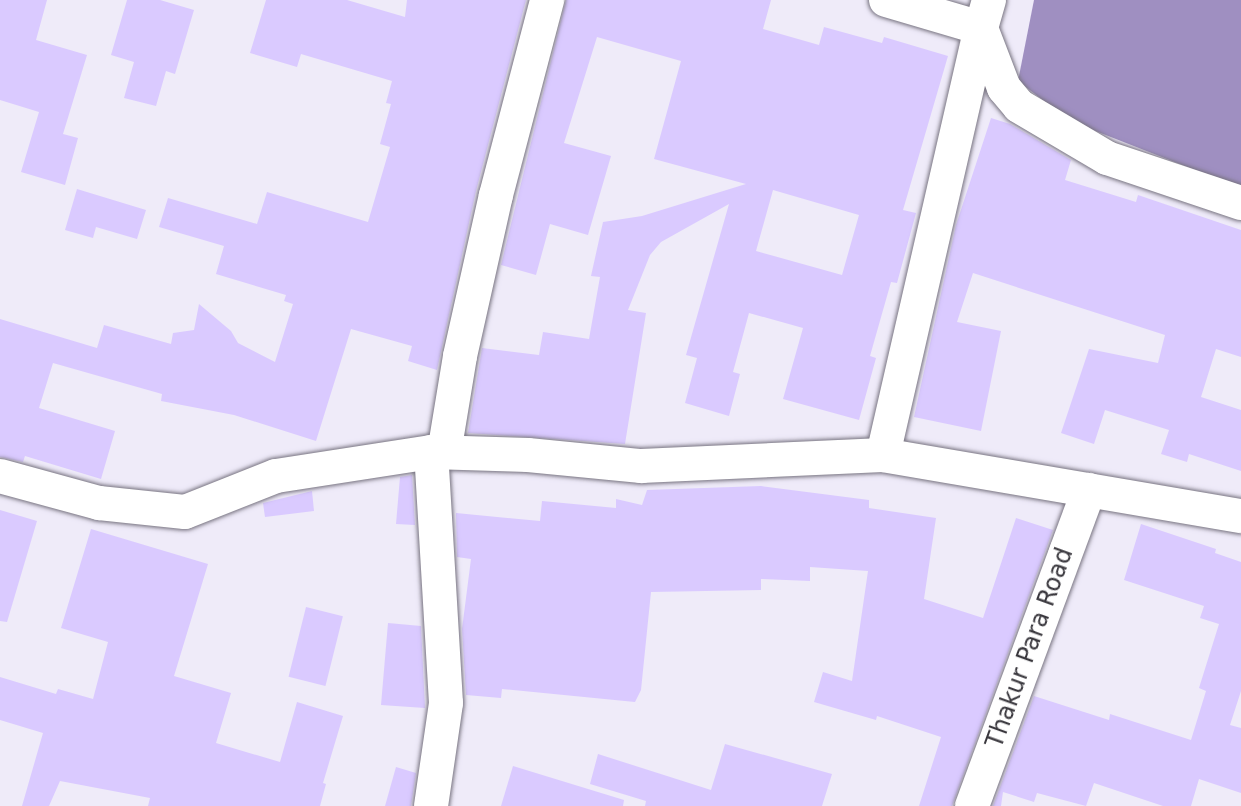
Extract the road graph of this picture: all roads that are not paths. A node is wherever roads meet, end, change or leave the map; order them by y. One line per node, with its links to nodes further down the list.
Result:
1 (547, 0): 5 (street)
2 (886, 0): 3 (street)
3 (985, 14): 4 (street); 6 (street)
4 (1241, 203)
5 (438, 452): 6 (street); 7 (street); 10 (street)
6 (883, 455): 8 (street)
7 (0, 476)
8 (1089, 490): 9 (street); 11 (street, Thakur Para Road)
9 (1241, 516)
10 (431, 806)
11 (972, 806)

